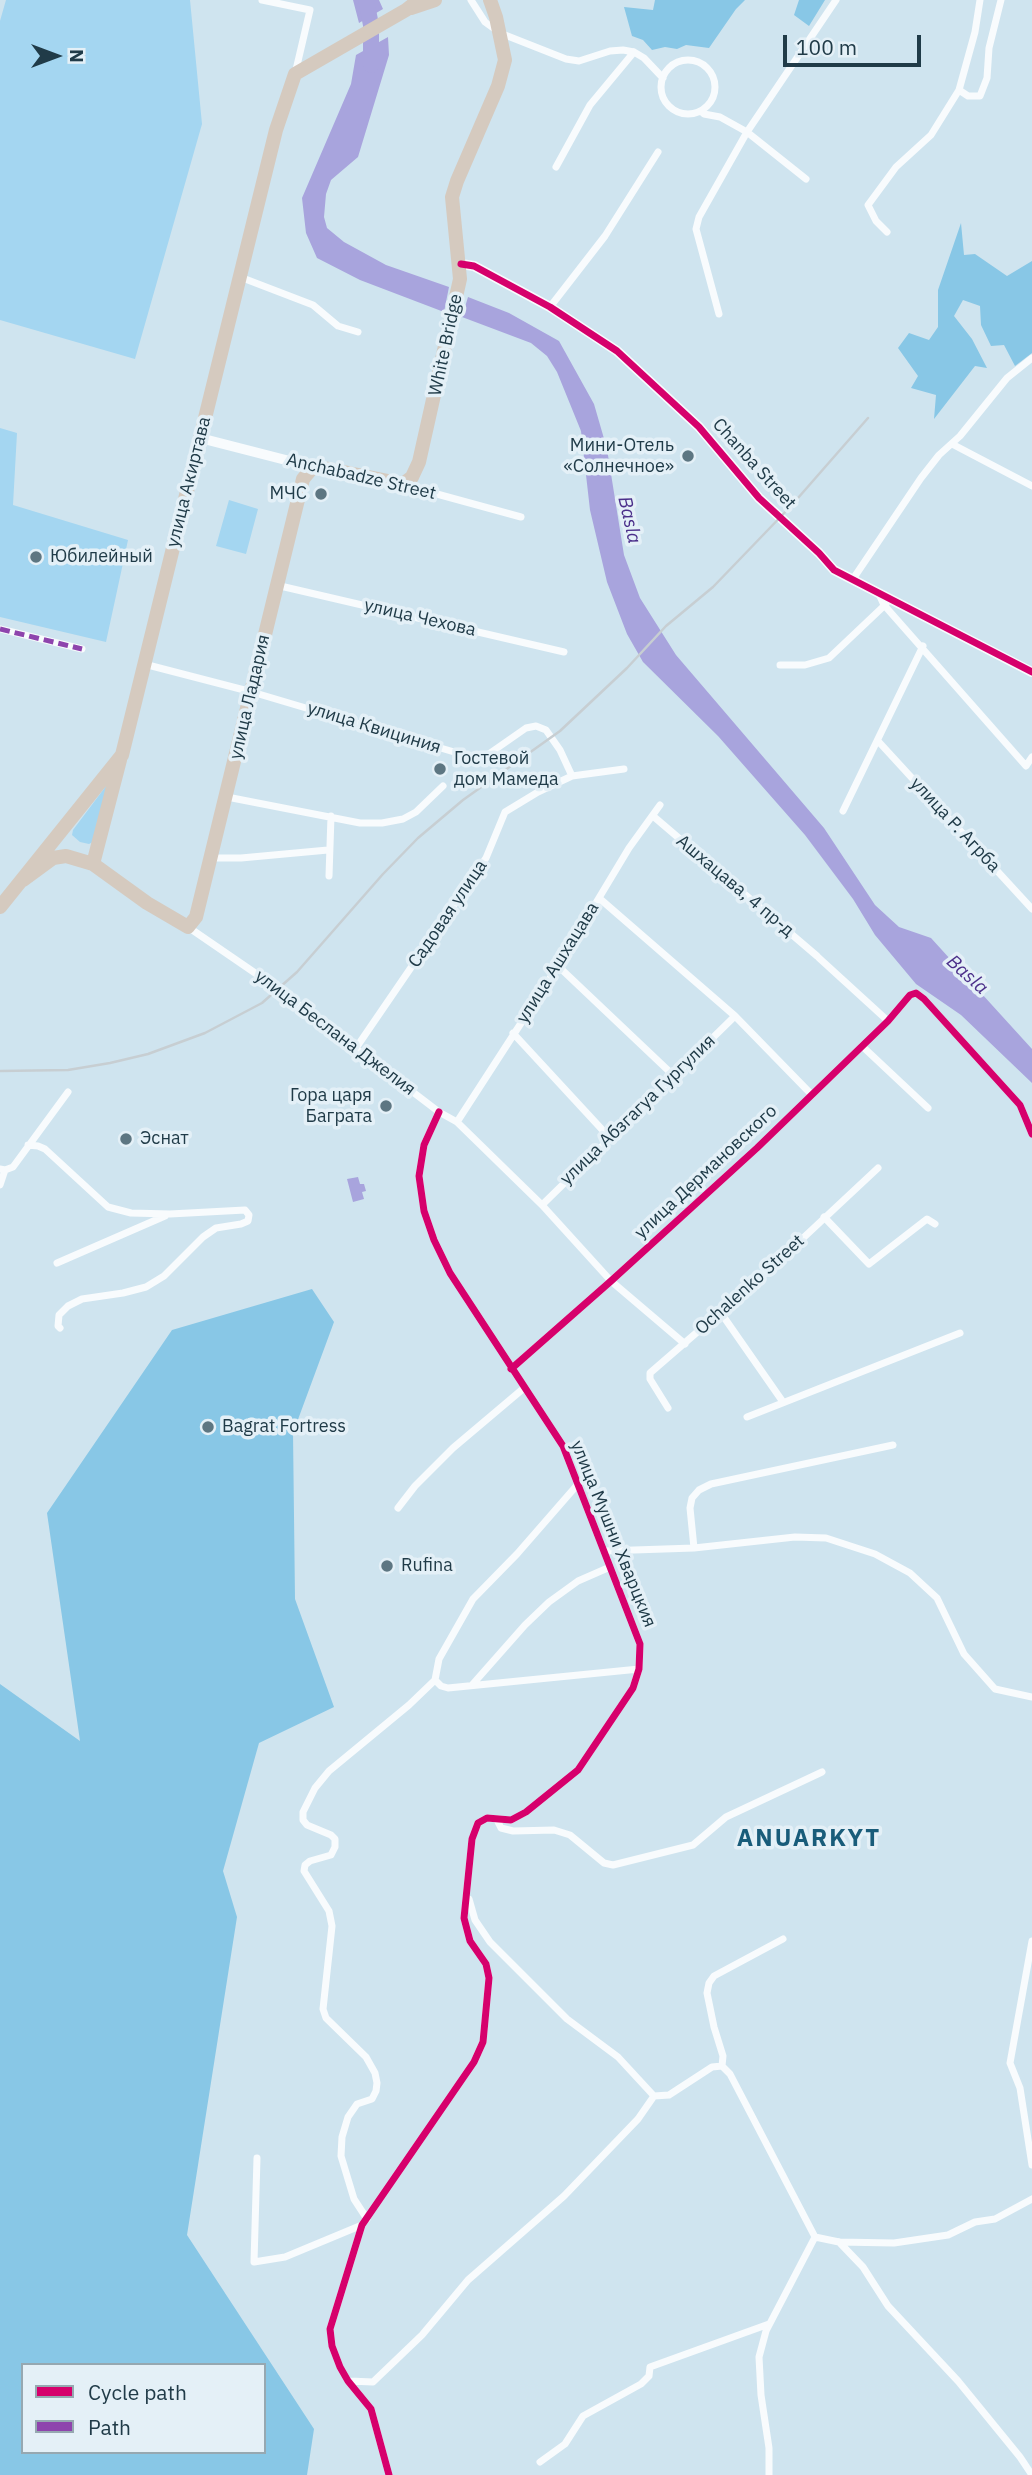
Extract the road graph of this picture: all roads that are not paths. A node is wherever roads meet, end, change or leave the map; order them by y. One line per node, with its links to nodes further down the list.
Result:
1 (262, 0): 12 (street)
2 (419, 0): 9 (highway)
3 (435, 0): 9 (highway)
4 (471, 0): 10 (street)
5 (490, 0): 10 (highway)
6 (836, 0): 16 (street)
7 (980, 0): 14 (street)
8 (1002, 0): 14 (street)
9 (407, 10): 12 (highway)
10 (500, 33): 11 (street); 21 (highway)
11 (634, 52): 13 (street); 18 (street)
12 (301, 71): 22 (highway, улица Акиртава)
13 (663, 78): 15 (street); 15 (street)
14 (959, 90): 20 (street)
15 (701, 111): 16 (street)
16 (747, 132): 19 (street); 24 (street)
17 (658, 152): 23 (street)
18 (556, 167)
19 (806, 179)
20 (887, 232)
21 (461, 272): 23 (street, Chanba Street); 30 (highway, White Bridge)
22 (240, 277): 25 (street); 27 (highway, улица Акиртава)
23 (550, 307): 33 (street, Chanba Street)
24 (719, 314)
25 (358, 332)
26 (1032, 358): 28 (street)
27 (200, 438): 29 (street, Anchabadze Street); 40 (highway, улица Акиртава)
28 (951, 444): 31 (street); 33 (street)
29 (313, 467): 30 (highway, Anchabadze Street); 34 (highway, улица Ладария)
30 (399, 484): 32 (street, Anchabadze Street)
31 (1032, 486)
32 (521, 517)
33 (853, 579): 35 (street, Chanba Street)
34 (276, 585): 39 (street, улица Чехова); 43 (highway, улица Ладария)
35 (885, 600): 37 (street); 41 (street); 42 (street, Chanba Street)
36 (0, 629): 38 (street)
37 (923, 646): 44 (street); 46 (street)
38 (82, 649)
39 (564, 652)
40 (144, 664): 43 (street, улица Квициния); 45 (highway, улица Акиртава)
41 (780, 665)
42 (1032, 672)
43 (252, 692): 48 (street, улица Квициния); 50 (highway, улица Ладария)
44 (878, 741): 52 (street); 62 (street, улица Р. Агрба)
45 (122, 755): 57 (highway); 59 (highway, улица Акиртава)
46 (1032, 757)
47 (624, 769): 48 (street, Садовая улица)
48 (572, 776): 69 (street, Садовая улица)
49 (443, 786): 53 (street)
50 (227, 797): 53 (street); 56 (highway, улица Ладария)
51 (660, 805): 54 (street, улица Ашхацава)
52 (843, 811)
53 (331, 816): 55 (street)
54 (653, 816): 60 (street, улица Ашхацава); 66 (street, Ашхацава, 4 пр-д)
55 (328, 850): 56 (street); 58 (street)
56 (211, 858): 63 (highway, улица Ладария)
57 (93, 864): 59 (highway, улица Беслана Джелия); 63 (highway, улица Беслана Джелия)
58 (329, 876)
59 (23, 880): 61 (highway, улица Акиртава)
60 (599, 898): 64 (street, улица Ашхацава); 65 (street)
61 (0, 907)
62 (1032, 909)
63 (188, 927): 69 (street, улица Беслана Джелия)
64 (558, 966): 67 (street, улица Ашхацава); 70 (street)
65 (735, 1016): 70 (street, улица Абзгагуа Гургулия); 72 (street)
66 (888, 1021): 68 (street, улица Дермановского); 76 (street, улица Дермановского)
67 (513, 1033): 75 (street, улица Ашхацава); 77 (street)
68 (862, 1046): 72 (street, улица Дермановского); 73 (street)
69 (356, 1048): 74 (street, улица Беслана Джелия)
70 (673, 1075): 77 (street, улица Абзгагуа Гургулия)
71 (68, 1092): 78 (street)
72 (812, 1095): 87 (street, улица Дермановского)
73 (928, 1108)
74 (439, 1112): 75 (street, улица Беслана Джелия); 92 (street, улица Мушни Хварцкия)
75 (457, 1122): 82 (street, улица Беслана Джелия)
76 (1032, 1134)
77 (610, 1138): 82 (street, улица Абзгагуа Гургулия)
78 (28, 1145): 80 (street); 83 (street)
79 (878, 1168): 84 (street, Ochalenko Street)
80 (2, 1169): 81 (street)
81 (0, 1185)
82 (542, 1205): 87 (street, улица Беслана Джелия)
83 (170, 1214): 86 (street); 89 (street)
84 (824, 1217): 85 (street); 88 (street, Ochalenko Street)
85 (935, 1224)
86 (57, 1263)
87 (611, 1281): 91 (street, улица Беслана Джелия); 92 (street, улица Дермановского)
88 (721, 1313): 91 (street, Ochalenko Street); 94 (street)
89 (60, 1328)
90 (960, 1333): 94 (street)
91 (685, 1344): 95 (street, Ochalenko Street)
92 (511, 1369): 93 (street, улица Мушни Хварцкия)
93 (524, 1388): 98 (street, улица Мушни Хварцкия); 99 (street)
94 (783, 1402): 96 (street)
95 (668, 1408)
96 (747, 1417)
97 (893, 1445): 100 (street)
98 (578, 1484): 101 (street, улица Мушни Хварцкия); 104 (street)
99 (398, 1508)
100 (694, 1548): 101 (street); 106 (street)
101 (604, 1551): 102 (street, улица Мушни Хварцкия)
102 (610, 1567): 103 (street, улица Мушни Хварцкия); 105 (street)
103 (639, 1669): 105 (street); 108 (street, улица Мушни Хварцкия)
104 (435, 1680): 105 (street); 117 (street)
105 (472, 1685)
106 (1032, 1697)
107 (822, 1772): 108 (street)
108 (497, 1820): 109 (street, улица Мушни Хварцкия)
109 (468, 1895): 113 (street); 117 (street, улица Мушни Хварцкия)
110 (783, 1939): 112 (street)
111 (1032, 1941): 115 (street)
112 (722, 2066): 113 (street); 118 (street)
113 (654, 2096): 121 (street)
114 (257, 2158): 117 (street)
115 (1032, 2165)
116 (1032, 2199): 119 (street)
117 (365, 2222): 121 (street, улица Мушни Хварцкия)
118 (815, 2237): 119 (street); 120 (street)
119 (839, 2242): 123 (street)
120 (769, 2324): 122 (street); 125 (street)
121 (348, 2381): 124 (street, улица Мушни Хварцкия)
122 (540, 2462)
123 (1029, 2473)
124 (389, 2475)
125 (769, 2475)

